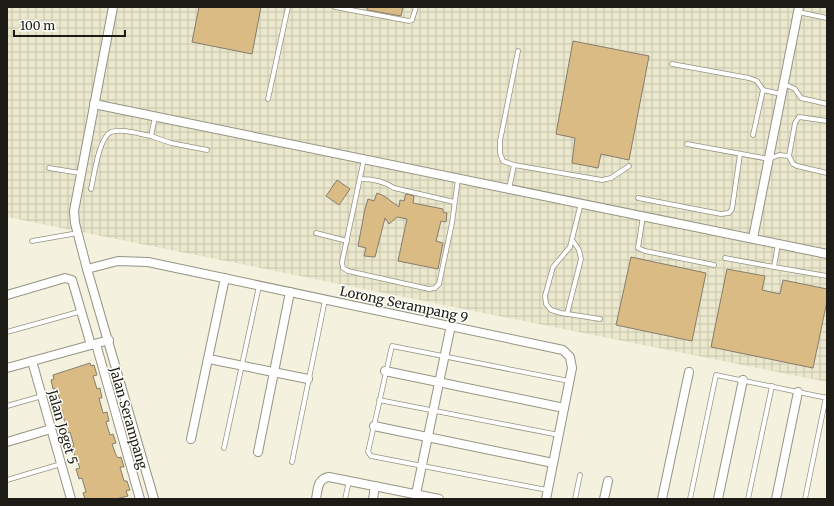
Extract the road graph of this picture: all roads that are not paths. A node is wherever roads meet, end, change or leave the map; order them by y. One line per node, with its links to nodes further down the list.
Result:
1 (113, 7): 13 (street)
2 (288, 7): 12 (lane)
3 (335, 7): 4 (lane)
4 (416, 7)
5 (799, 10): 6 (lane); 9 (street)
6 (827, 18)
7 (518, 51): 25 (lane)
8 (672, 64): 10 (lane)
9 (784, 84): 11 (street); 14 (lane)
10 (763, 90): 11 (lane); 17 (lane)
11 (782, 94): 24 (street)
12 (268, 99)
13 (94, 104): 15 (street); 28 (street)
14 (827, 104)
15 (155, 116): 18 (lane); 23 (street)
16 (827, 121): 22 (lane)
17 (753, 135)
18 (151, 136): 20 (lane); 32 (lane)
19 (686, 144): 21 (lane)
20 (207, 150)
21 (740, 154): 24 (lane); 34 (lane)
22 (789, 156): 24 (lane); 29 (lane)
23 (364, 159): 30 (street); 31 (lane)
24 (769, 159): 40 (street)
25 (514, 165): 26 (lane); 33 (lane)
26 (629, 166)
27 (49, 168): 28 (lane)
28 (80, 173): 38 (street)
29 (827, 173)
30 (458, 178): 33 (street); 35 (lane)
31 (360, 179): 35 (lane); 41 (lane)
32 (91, 189)
33 (509, 189): 36 (street)
34 (638, 198)
35 (454, 202): 41 (lane)
36 (581, 203): 37 (street); 43 (lane)
37 (643, 216): 40 (street); 47 (lane)
38 (78, 233): 42 (lane); 49 (street)
39 (316, 233): 41 (lane)
40 (753, 238): 44 (street)
41 (347, 240)
42 (32, 241)
43 (573, 241): 57 (lane); 57 (lane)
44 (779, 244): 45 (street); 48 (lane)
45 (827, 254)
46 (725, 258): 48 (lane)
47 (714, 265)
48 (774, 267): 50 (lane)
49 (87, 269): 51 (street, Lorong Serampang 9); 61 (street)
50 (827, 276)
51 (225, 278): 52 (street, Lorong Serampang 9); 64 (street)
52 (259, 285): 53 (street, Lorong Serampang 9); 66 (lane)
53 (290, 292): 55 (street, Lorong Serampang 9); 69 (street)
54 (7, 295): 56 (street, Jalan Serampang)
55 (325, 300): 59 (street, Lorong Serampang 9); 71 (lane)
56 (82, 311): 60 (lane); 62 (street, Jalan Serampang)
57 (567, 314): 58 (lane)
58 (600, 319)
59 (451, 325): 63 (street); 73 (street, Lorong Serampang 9)
60 (7, 332)
61 (109, 340): 62 (street); 106 (street)
62 (94, 344): 65 (street); 105 (street, Jalan Serampang)
63 (445, 355): 68 (lane); 73 (lane); 74 (street)
64 (208, 359): 66 (street); 87 (street)
65 (32, 361): 67 (street); 77 (street, Jalan Joget 5)
66 (241, 367): 69 (street); 89 (lane)
67 (7, 368)
68 (385, 371): 74 (street); 79 (lane)
69 (273, 372): 71 (street); 90 (street)
70 (689, 372): 113 (street)
71 (308, 379): 91 (lane)
72 (743, 380): 75 (lane); 114 (lane); 115 (street)
73 (569, 381): 81 (street, Lorong Serampang 9)
74 (439, 382): 81 (street); 82 (street)
75 (772, 386): 76 (lane); 116 (lane)
76 (798, 392): 78 (lane); 117 (street)
77 (42, 396): 80 (lane); 84 (street, Jalan Joget 5)
78 (826, 398): 118 (lane)
79 (379, 400): 82 (lane); 83 (lane)
80 (7, 406)
81 (564, 408): 85 (street, Lorong Serampang 9)
82 (433, 411): 85 (lane); 86 (street)
83 (374, 426): 86 (street); 94 (lane)
84 (51, 429): 88 (street); 93 (street, Jalan Joget 5)
85 (558, 435): 92 (street, Lorong Serampang 9)
86 (428, 437): 92 (street); 94 (street)
87 (191, 439)
88 (7, 442)
89 (224, 448)
90 (258, 452)
91 (292, 462)
92 (553, 463): 100 (street, Lorong Serampang 9)
93 (61, 464): 96 (lane); 104 (street, Jalan Joget 5)
94 (422, 466): 100 (lane); 101 (street)
95 (580, 475): 111 (lane)
96 (7, 480)
97 (349, 481): 99 (street); 107 (street); 108 (lane)
98 (608, 481): 112 (street)
99 (375, 486): 102 (street); 109 (street)
100 (547, 490): 110 (street, Lorong Serampang 9)
101 (416, 494): 102 (street); 103 (street)
102 (403, 495)
103 (433, 498)
104 (69, 499)
105 (140, 499)
106 (154, 499)
107 (316, 499)
108 (345, 499)
109 (373, 499)
110 (546, 499)
111 (575, 499)
112 (604, 499)
113 (662, 499)
114 (690, 499)
115 (718, 499)
116 (748, 499)
117 (776, 499)
118 (805, 499)

